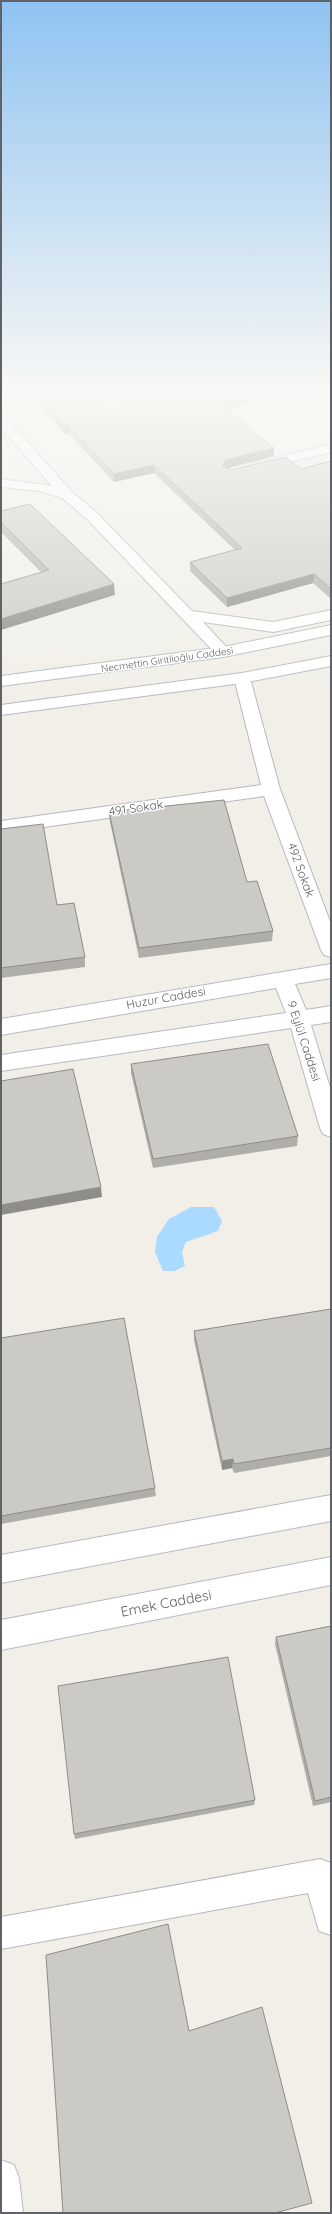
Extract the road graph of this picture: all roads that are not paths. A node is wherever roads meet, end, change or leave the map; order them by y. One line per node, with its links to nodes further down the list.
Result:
1 (67, 495): 2 (street)
2 (187, 615): 3 (street); 5 (street)
3 (331, 615)
4 (331, 630): 5 (street, Necmettin Giritlioğlu Caddesi)
5 (223, 652): 8 (street, Necmettin Giritlioğlu Caddesi)
6 (331, 662): 7 (street)
7 (242, 678): 9 (street); 10 (street, 492 Sokak)
8 (1, 681)
9 (1, 710)
10 (271, 789): 11 (street, 491 Sokak); 12 (street, 492 Sokak)
11 (1, 827)
12 (331, 950)
13 (331, 971): 14 (street, Huzur Caddesi)
14 (282, 978): 16 (street, 9 Eylül Caddesi); 17 (street, Huzur Caddesi)
15 (331, 1014): 16 (street)
16 (299, 1018): 18 (street); 19 (street, 9 Eylül Caddesi)
17 (1, 1027)
18 (1, 1063)
19 (331, 1128)
20 (331, 1508): 21 (street)
21 (1, 1568)
22 (331, 1571): 23 (street, Emek Caddesi)
23 (1, 1635)
24 (331, 1919): 25 (street)
25 (1, 1933)
26 (1, 2178): 27 (street)
27 (5, 2213)

